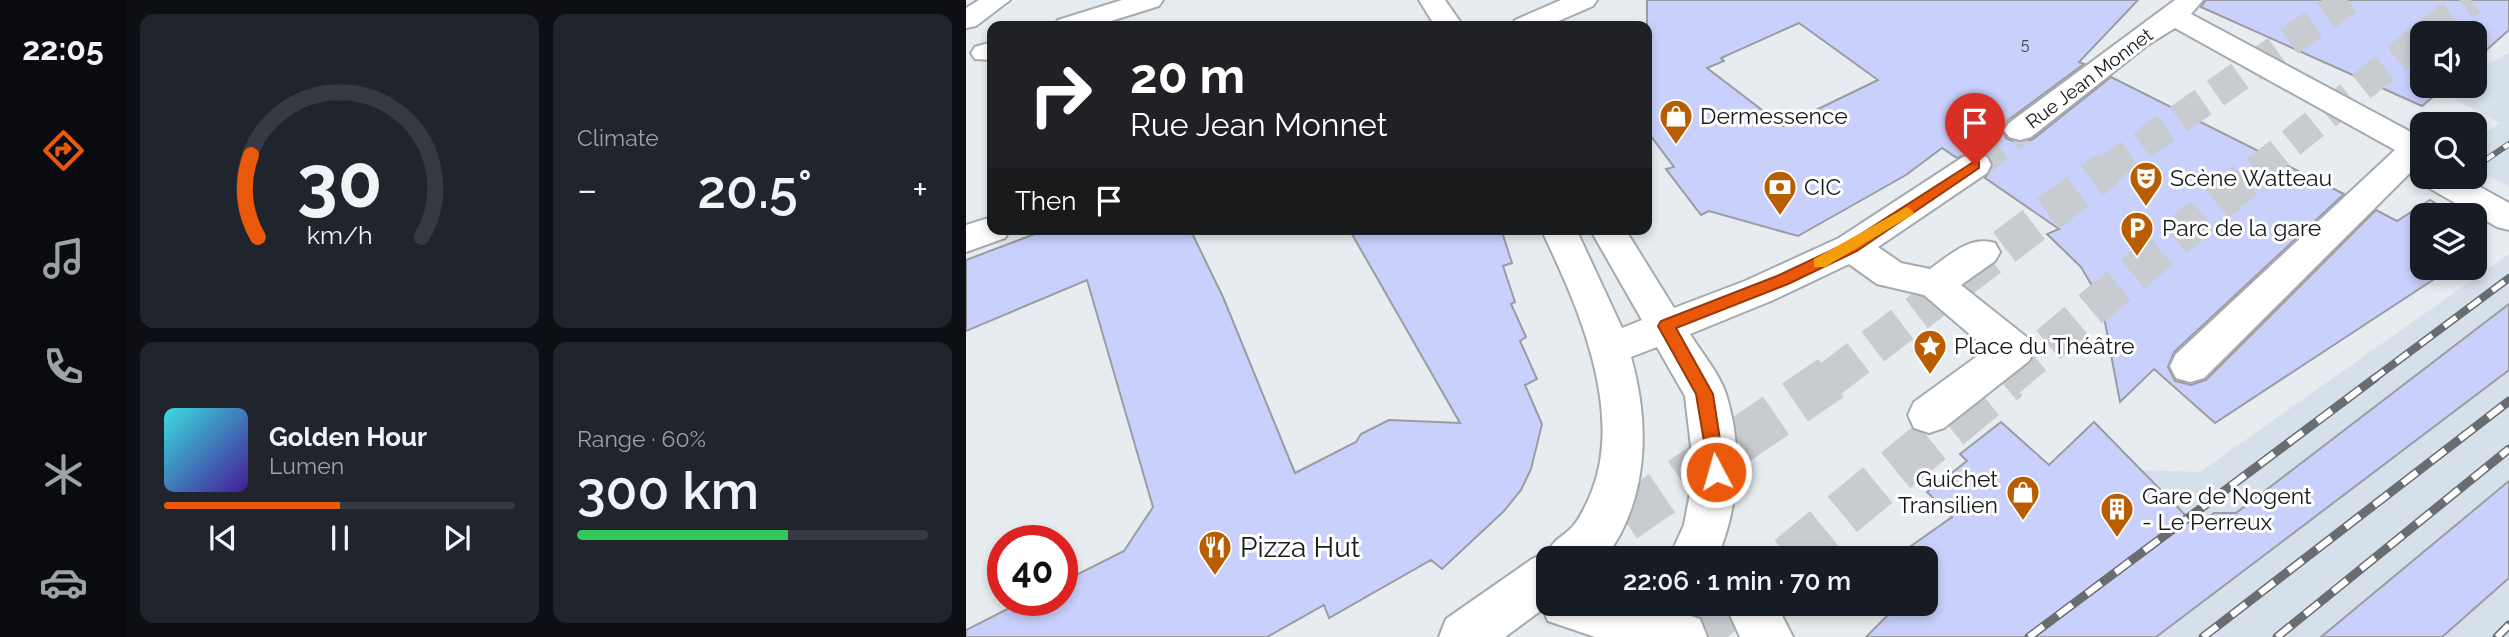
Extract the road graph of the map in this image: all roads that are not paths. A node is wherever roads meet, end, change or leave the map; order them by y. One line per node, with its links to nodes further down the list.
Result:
1 (998, 0): 6 (street)
2 (1150, 0): 7 (street)
3 (1432, 0): 8 (street)
4 (1584, 0): 9 (street)
5 (2182, 8): 10 (street, Rue Jean Monnet); 11 (street)
6 (966, 20)
7 (1085, 21)
8 (1446, 21)
9 (1536, 21)
10 (2020, 130)
11 (2410, 144)
12 (1975, 165): 20 (street)
13 (2410, 167): 25 (street)
14 (2457, 189): 15 (street)
15 (2509, 218)
16 (987, 231): 19 (street)
17 (1561, 235): 24 (street)
18 (1611, 235): 23 (street)
19 (966, 239)
20 (1852, 247): 22 (street); 23 (street)
21 (1982, 252): 22 (street)
22 (1935, 284): 26 (street)
23 (1666, 326): 24 (street); 28 (street)
24 (1610, 349): 27 (street)
25 (2190, 366)
26 (1929, 415)
27 (1592, 546)
28 (1708, 546)
29 (1536, 599): 33 (street)
30 (1627, 616): 32 (street)
31 (1756, 616): 34 (street)
32 (1655, 624)
33 (1464, 637)
34 (1768, 637)

